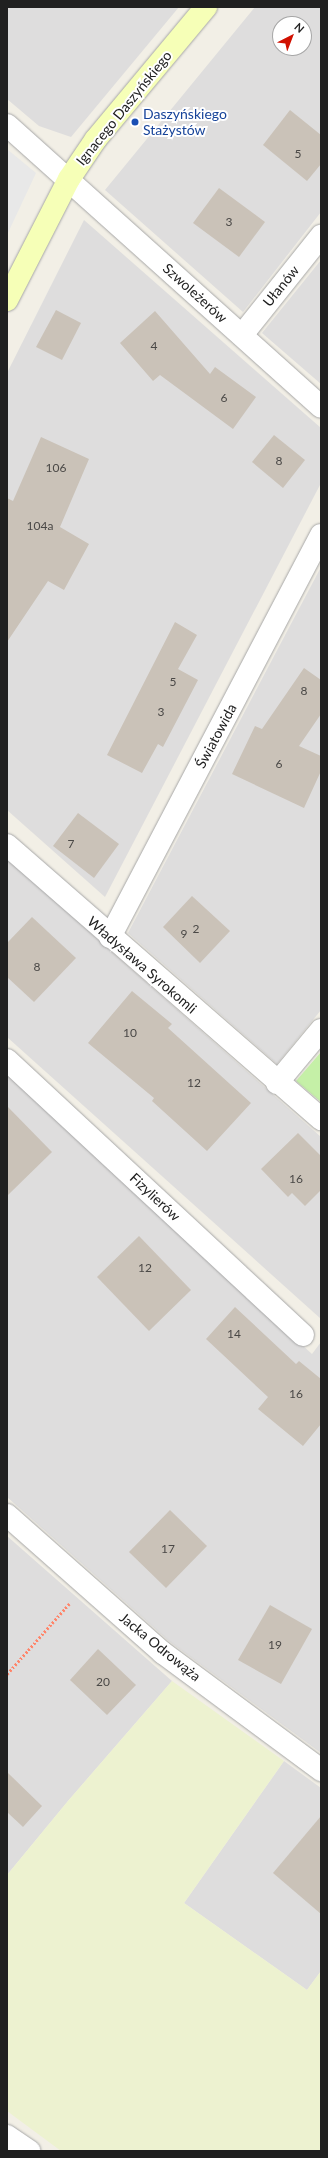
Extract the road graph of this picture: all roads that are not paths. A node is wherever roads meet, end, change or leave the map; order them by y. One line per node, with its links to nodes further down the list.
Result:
1 (206, 7): 3 (street, Ignacego Daszyńskiego)
2 (7, 125): 3 (street, Szwoleżerów)
3 (69, 179): 5 (street, Ignacego Daszyńskiego); 6 (street, Szwoleżerów)
4 (321, 236): 6 (street, Ułanów)
5 (7, 300)
6 (242, 335): 7 (street, Szwoleżerów)
7 (321, 407)
8 (321, 535): 10 (street, Światowida)
9 (7, 845): 10 (street, Władysława Syrokomli)
10 (110, 937): 13 (street, Władysława Syrokomli)
11 (321, 1030): 13 (street)
12 (7, 1060): 15 (street, Fizylierów)
13 (277, 1083): 14 (street, Władysława Syrokomli)
14 (321, 1119)
15 (303, 1335)
16 (7, 1515): 17 (street, Jacka Odrowąża)
17 (321, 1770)
18 (7, 2136): 19 (street)
19 (29, 2151)

